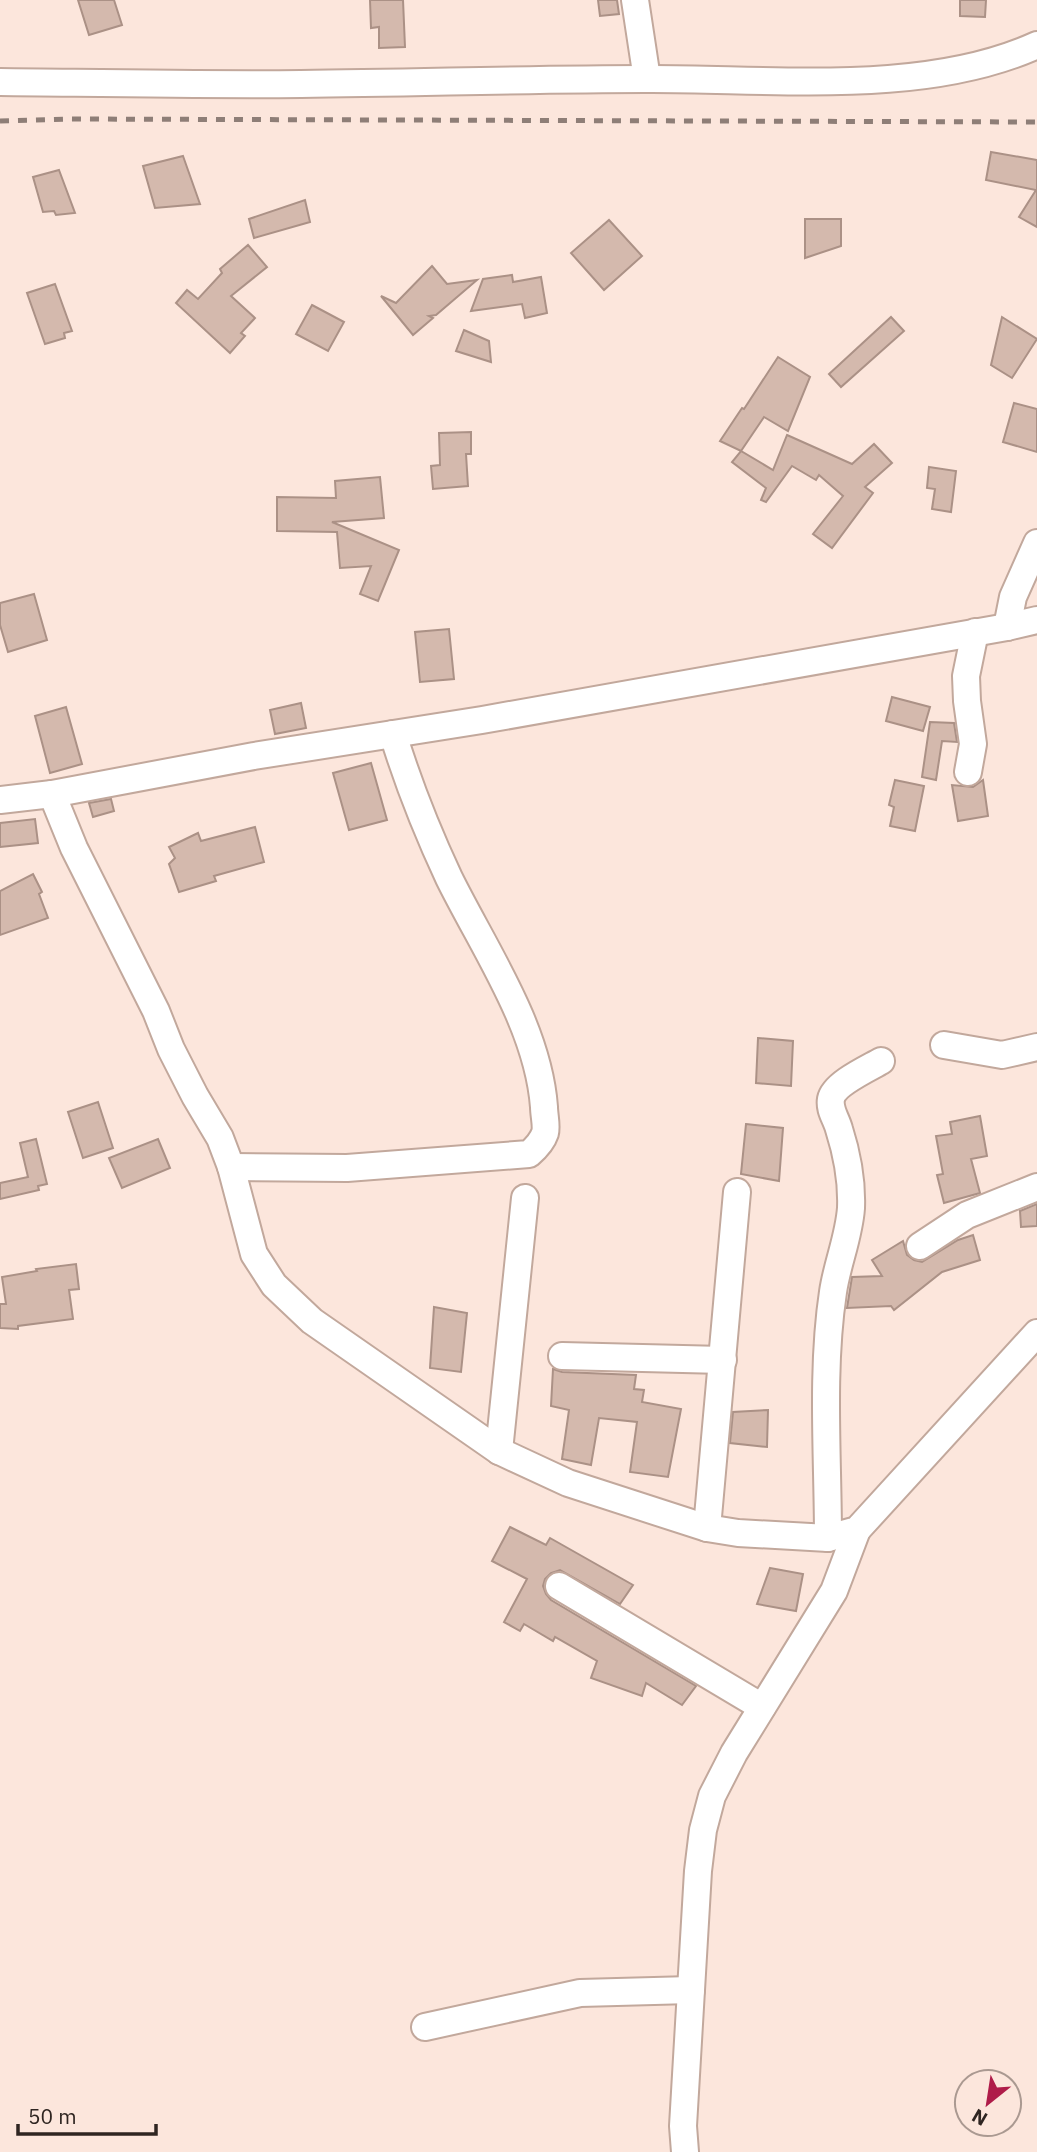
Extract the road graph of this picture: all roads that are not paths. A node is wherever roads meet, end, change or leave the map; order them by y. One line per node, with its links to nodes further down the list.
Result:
1 (635, 0): 3 (street)
2 (1037, 45): 3 (street)
3 (647, 79): 4 (street)
4 (0, 82)
5 (1037, 543): 7 (street)
6 (1037, 620): 7 (street)
7 (1007, 627): 8 (street)
8 (975, 632): 9 (street); 10 (street)
9 (393, 734): 11 (street); 16 (street)
10 (968, 772)
11 (52, 794): 12 (street); 16 (street)
12 (0, 800)
13 (944, 1045): 14 (street)
14 (1037, 1047)
15 (881, 1061): 27 (street)
16 (231, 1167): 24 (street)
17 (1037, 1187): 20 (street)
18 (737, 1192): 23 (street)
19 (525, 1198): 24 (street)
20 (920, 1246)
21 (1037, 1333): 26 (street)
22 (562, 1356): 23 (street)
23 (723, 1360): 25 (street)
24 (499, 1451): 25 (street)
25 (708, 1528): 27 (street)
26 (857, 1530): 27 (street); 29 (street)
27 (828, 1538)
28 (559, 1586): 29 (street)
29 (762, 1707): 30 (street)
30 (691, 1990): 31 (street); 32 (street)
31 (425, 2027)
32 (685, 2152)

